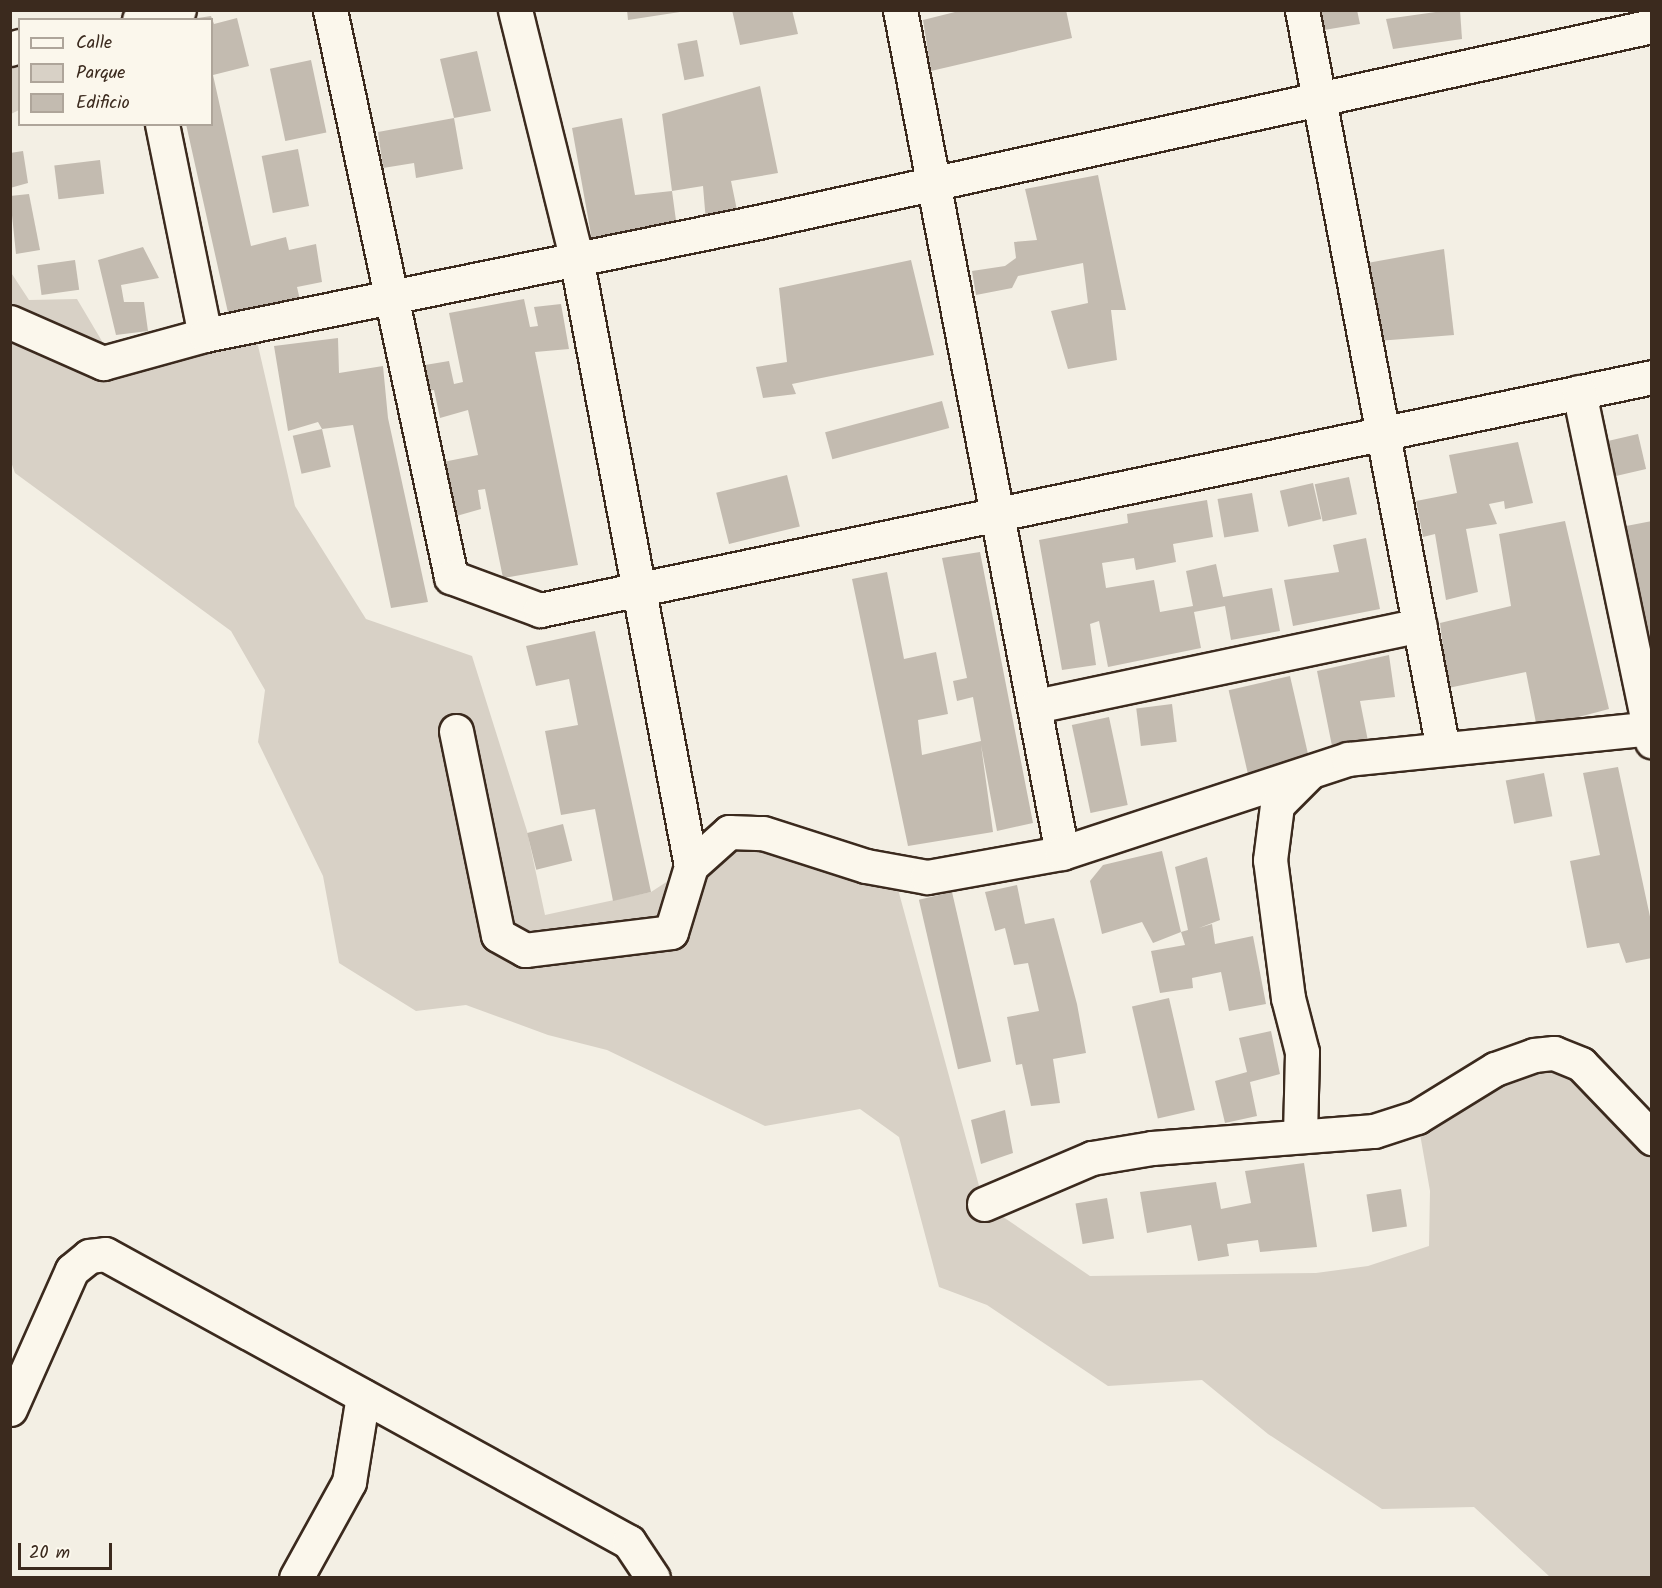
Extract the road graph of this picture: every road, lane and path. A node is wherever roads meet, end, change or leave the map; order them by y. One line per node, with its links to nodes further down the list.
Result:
1 (179, 10): 6 (street)
2 (330, 10): 12 (street)
3 (515, 10): 11 (street)
4 (900, 10): 10 (street)
5 (1302, 10): 8 (street)
6 (143, 18)
7 (1652, 26): 8 (street)
8 (1322, 101): 10 (street); 17 (street)
9 (162, 126): 14 (street)
10 (936, 182): 11 (street); 18 (street)
11 (576, 256): 12 (street); 19 (street)
12 (391, 295): 14 (street); 19 (street)
13 (10, 322): 14 (street)
14 (205, 335)
15 (1652, 377): 16 (street)
16 (1579, 392): 17 (street); 23 (street)
17 (1381, 434): 18 (street); 20 (street)
18 (1000, 514): 19 (street); 21 (street)
19 (642, 590): 27 (street)
20 (1420, 625): 21 (street); 24 (street)
21 (1036, 706): 26 (street)
22 (456, 731): 27 (street)
23 (1651, 732): 24 (street)
24 (1443, 748): 25 (street)
25 (1311, 770): 26 (street); 28 (street)
26 (1062, 853): 27 (street)
27 (691, 866)
28 (1300, 1135): 29 (street); 30 (street)
29 (1652, 1138)
30 (984, 1204)
31 (363, 1396): 32 (street); 33 (street); 34 (street)
32 (10, 1409)
33 (642, 1572)
34 (296, 1578)

